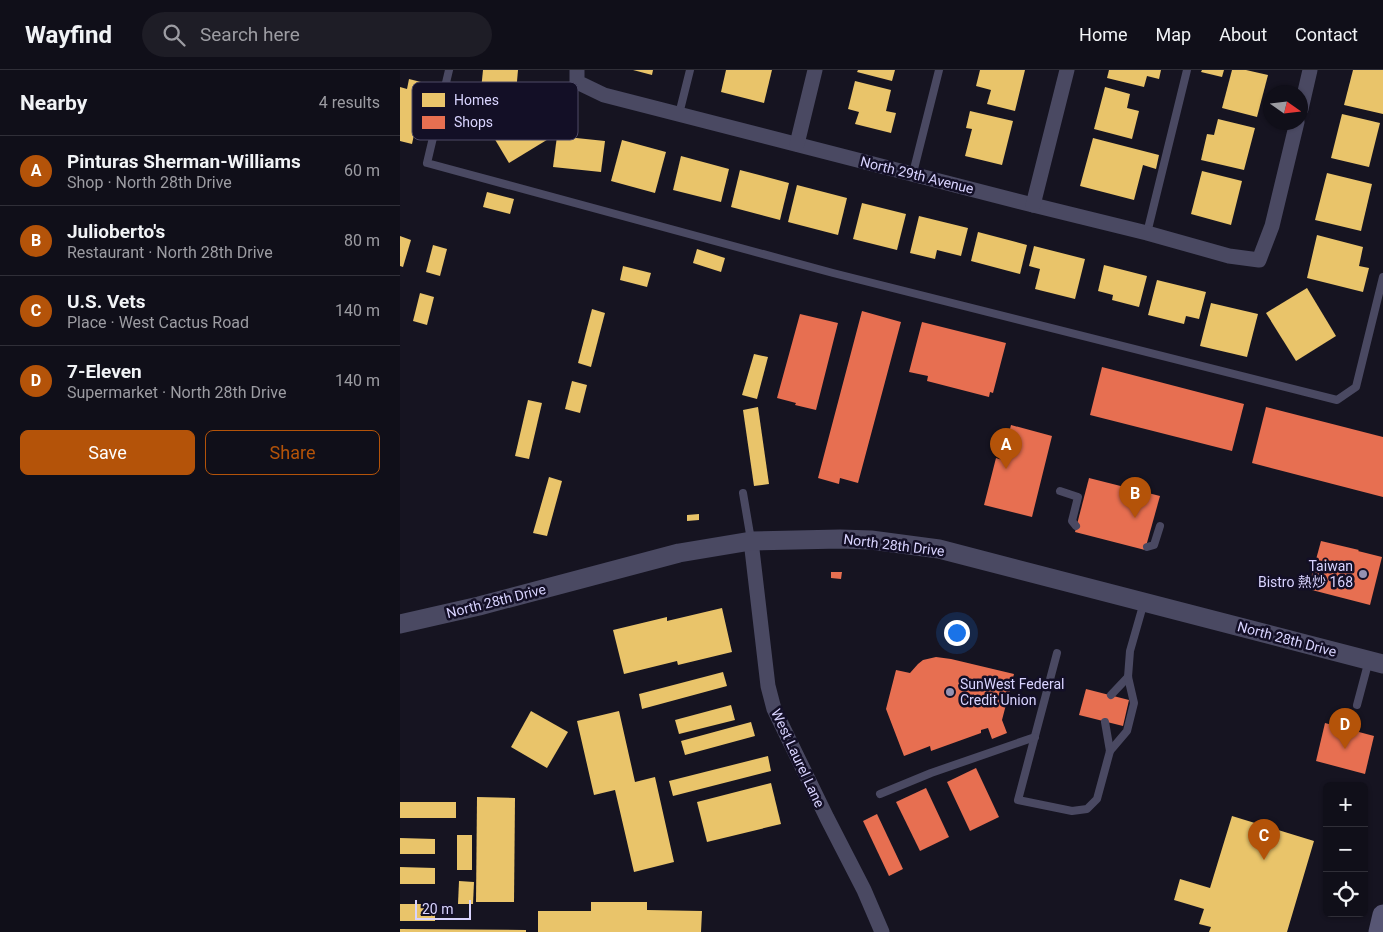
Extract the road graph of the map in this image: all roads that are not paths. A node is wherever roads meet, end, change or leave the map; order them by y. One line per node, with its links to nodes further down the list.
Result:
1 (690, 70): 9 (lane)
2 (815, 70): 12 (street)
3 (939, 70): 13 (lane)
4 (1067, 70): 14 (street)
5 (1187, 70): 15 (lane)
6 (1310, 70): 8 (street)
7 (577, 76): 9 (street, North 29th Avenue)
8 (1306, 85)
9 (679, 114): 12 (street, North 29th Avenue)
10 (1295, 130): 15 (street, North 29th Avenue)
11 (432, 140): 16 (lane)
12 (797, 144): 13 (street, North 29th Avenue)
13 (913, 173): 14 (street, North 29th Avenue)
14 (1033, 205): 15 (street, North 29th Avenue)
15 (1147, 233)
16 (1383, 277)
17 (1060, 491): 19 (lane)
18 (743, 493): 21 (lane)
19 (1076, 526)
20 (1160, 526): 22 (lane)
21 (751, 541): 23 (street, North 28th Drive); 24 (street, North 28th Drive); 35 (street, West Laurel Lane)
22 (1147, 547)
23 (1144, 602): 26 (street, North 28th Drive); 27 (lane)
24 (400, 624)
25 (1057, 653): 31 (lane)
26 (1376, 662): 29 (lane)
27 (1128, 677): 28 (lane); 32 (lane)
28 (1111, 695)
29 (1358, 705)
30 (1105, 722): 32 (lane)
31 (1035, 737): 32 (lane); 33 (lane)
32 (1110, 751)
33 (880, 794)
34 (1383, 915): 36 (main road)
35 (882, 932)
36 (1379, 932)

